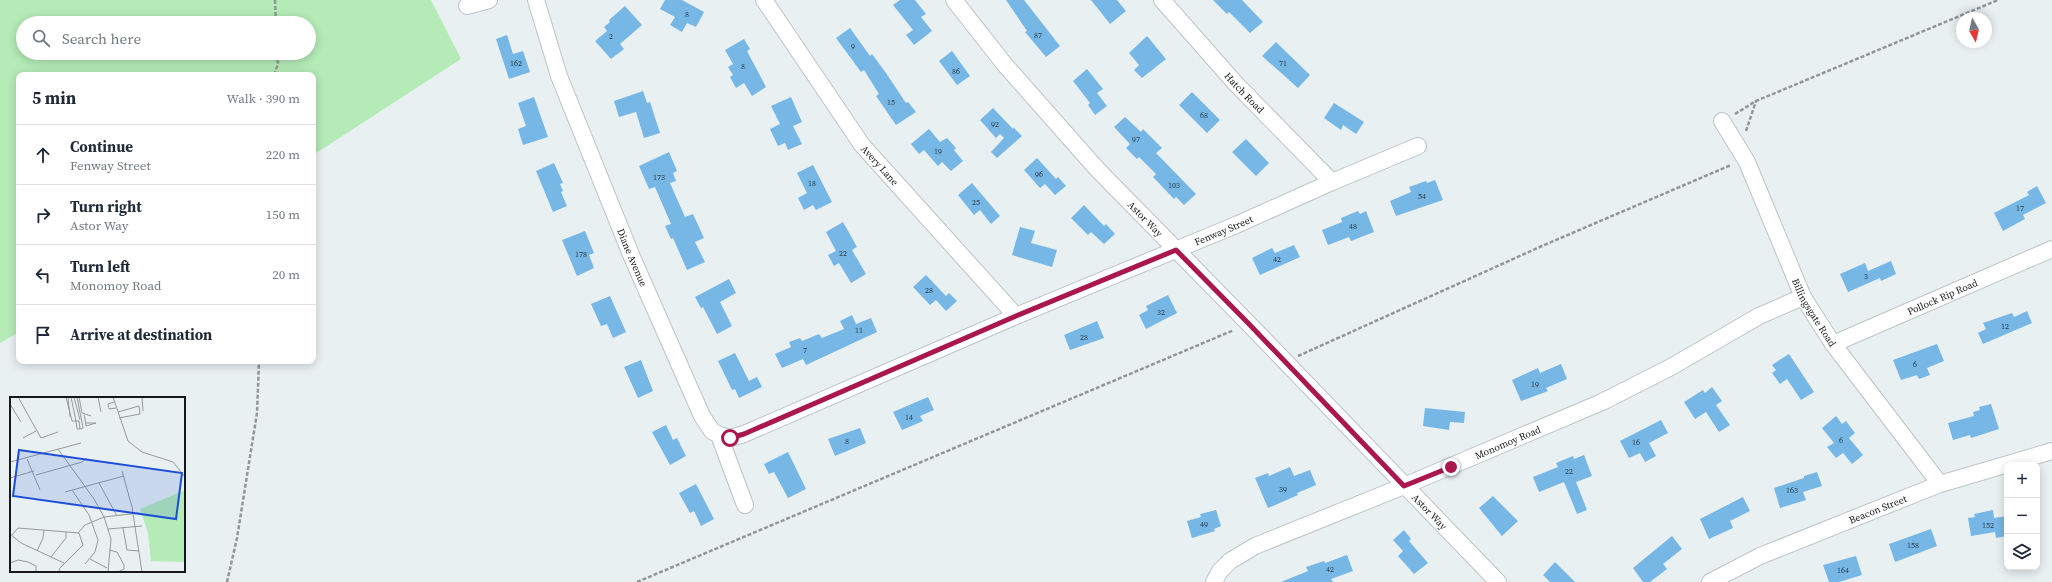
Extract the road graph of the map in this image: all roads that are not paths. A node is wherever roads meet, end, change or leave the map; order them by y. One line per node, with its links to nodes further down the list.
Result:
1 (489, 0): 6 (street)
2 (536, 0): 15 (street, Diane Avenue)
3 (764, 0): 13 (street, Avery Lane)
4 (954, 0): 11 (street, Astor Way)
5 (1162, 0): 9 (street, Hatch Road)
6 (467, 6)
7 (1722, 121): 12 (street, Billingsgate Road)
8 (1418, 146): 9 (street, Fenway Street)
9 (1332, 182): 11 (street, Fenway Street)
10 (2052, 249): 14 (street, Pollock Rip Road)
11 (1176, 250): 13 (street, Fenway Street); 18 (street, Astor Way)
12 (1803, 297): 14 (street, Billingsgate Road); 18 (street, Monomoy Road)
13 (1016, 316): 15 (street, Fenway Street)
14 (1832, 344): 17 (street, Billingsgate Road)
15 (718, 435): 19 (street, Diane Avenue)
16 (2052, 451): 17 (street, Beacon Street)
17 (1940, 484): 22 (street, Beacon Street)
18 (1404, 486): 20 (street, Monomoy Road); 21 (street, Astor Way)
19 (745, 506)
20 (1214, 582)
21 (1498, 582)
22 (1710, 582)

